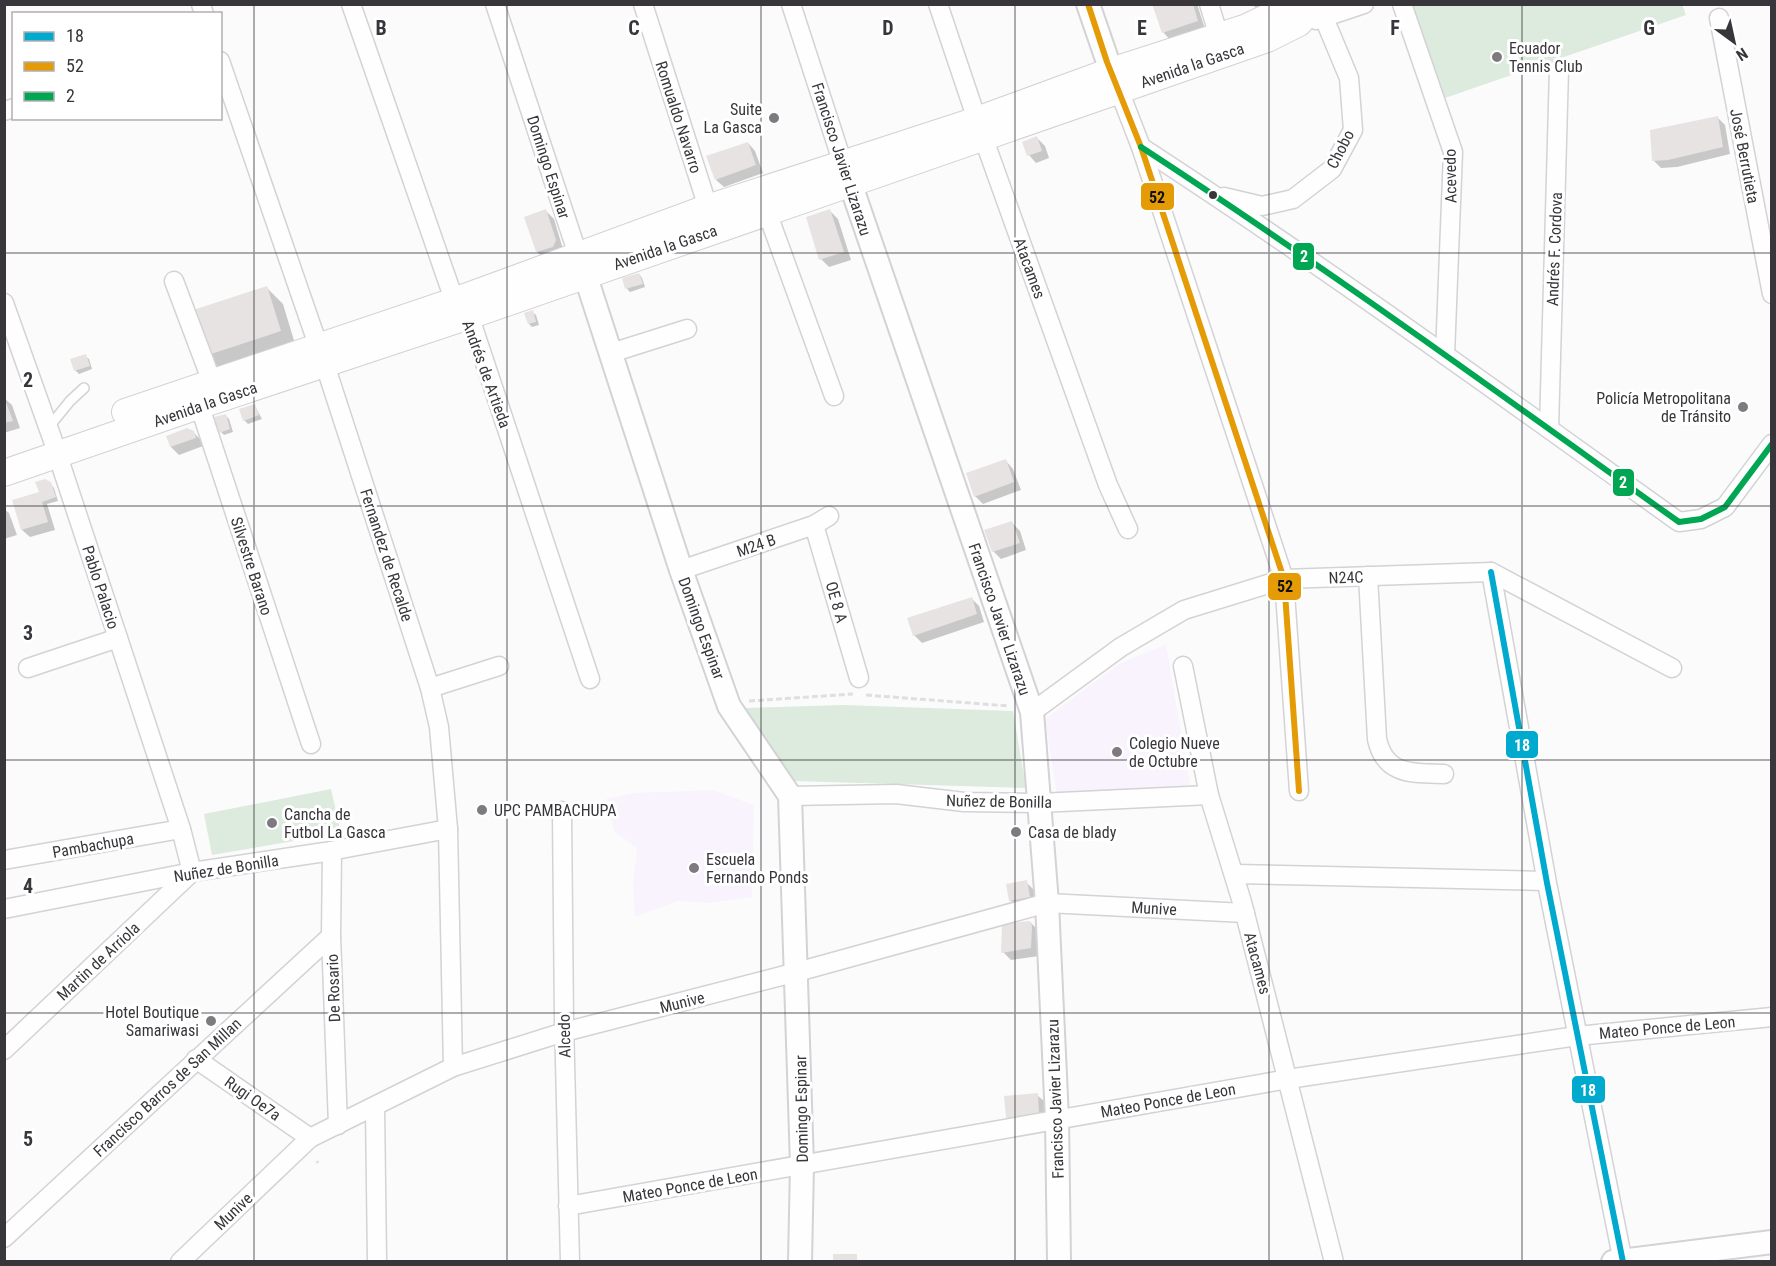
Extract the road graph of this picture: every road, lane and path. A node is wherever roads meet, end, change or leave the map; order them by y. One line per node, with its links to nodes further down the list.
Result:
1 (351, 4): 26 (street, Andrés de Artieda)
2 (495, 4): 22 (street, Domingo Espinar)
3 (643, 4): 21 (street, Romualdo Navarro)
4 (791, 4): 18 (street, Francisco Javier Lizarazu)
5 (938, 4): 16 (street, Atacames)
6 (1088, 4): 15 (street)
7 (1209, 4): 12 (street)
8 (1364, 4): 10 (street)
9 (1402, 4): 30 (street, Acevedo)
10 (1310, 11): 12 (main road, Avenida la Gasca); 19 (street, Chobo)
11 (1719, 18): 24 (street, José Berrutieta)
12 (1221, 44): 15 (main road, Avenida la Gasca)
13 (222, 67): 29 (street, Fernandez de Recalde)
14 (1559, 69): 34 (street, Andrés F. Cordova)
15 (1115, 81): 16 (main road, Avenida la Gasca); 17 (street)
16 (981, 129): 18 (main road, Avenida la Gasca); 40 (street, Atacames)
17 (1141, 147): 19 (street); 44 (street)
18 (847, 174): 20 (main road, Avenida la Gasca); 21 (main road, Avenida la Gasca); 54 (street, Francisco Javier Lizarazu)
19 (1214, 194): 30 (street)
20 (767, 212): 21 (main road, Avenida la Gasca); 33 (street)
21 (712, 219): 22 (main road, Avenida la Gasca)
22 (582, 264): 26 (main road, Avenida la Gasca); 28 (street, Domingo Espinar)
23 (174, 281): 32 (street, Silvestre Barano)
24 (1772, 294)
25 (4, 303): 35 (street, Pablo Palacio)
26 (462, 308): 29 (main road, Avenida la Gasca); 51 (street, Andrés de Artieda)
27 (687, 329): 28 (street)
28 (611, 354): 41 (street, Domingo Espinar)
29 (321, 355): 32 (main road, Avenida la Gasca); 52 (street, Fernandez de Recalde)
30 (1445, 356): 34 (street)
31 (84, 388): 35 (lane)
32 (202, 392): 35 (main road, Avenida la Gasca); 55 (street, Silvestre Barano)
33 (834, 396)
34 (1549, 429): 36 (street)
35 (52, 440): 37 (main road, Avenida la Gasca); 38 (main road, Avenida la Gasca); 45 (street, Pablo Palacio)
36 (1772, 444)
37 (4, 454)
38 (4, 473)
39 (822, 520): 41 (street, M24 B); 50 (street, OE 8 A)
40 (1128, 529)
41 (681, 570): 59 (street, Domingo Espinar)
42 (1491, 572): 43 (street, N24C); 49 (street, N24C); 68 (street)
43 (1368, 576): 44 (street, N24C); 56 (street)
44 (1284, 579): 54 (street, N24C); 57 (street)
45 (118, 638): 48 (street); 62 (street, Pablo Palacio)
46 (499, 666): 52 (street)
47 (1183, 666): 58 (street, Atacames)
48 (28, 668)
49 (1672, 668)
50 (859, 678)
51 (590, 679)
52 (430, 688): 63 (street, Fernandez de Recalde)
53 (739, 701): 54 (path)
54 (1024, 709): 60 (street, Francisco Javier Lizarazu)
55 (311, 744)
56 (1444, 774)
57 (1299, 791)
58 (1209, 795): 60 (street, Nuñez de Bonilla); 67 (street, Atacames)
59 (790, 796): 60 (street, Nuñez de Bonilla); 73 (street, Domingo Espinar)
60 (1039, 803): 69 (street, Francisco Javier Lizarazu)
61 (562, 811): 75 (street, Alcedo)
62 (181, 829): 65 (street, Pambachupa); 66 (street, Pablo Palacio)
63 (448, 829): 64 (street, Nuñez de Bonilla); 79 (street, Fernandez de Recalde)
64 (332, 851): 66 (street, Nuñez de Bonilla); 72 (street, De Rosario)
65 (4, 860)
66 (192, 872): 70 (street, Nuñez de Bonilla); 77 (street, Martin de Arriola)
67 (1234, 874): 68 (street); 71 (street, Atacames)
68 (1546, 881): 76 (street)
69 (1047, 903): 71 (street, Munive); 73 (street, Munive); 82 (street, Francisco Javier Lizarazu)
70 (4, 909)
71 (1245, 913): 80 (street, Atacames)
72 (331, 936): 78 (street, Francisco Barros de San Millan); 83 (street, De Rosario)
73 (797, 972): 75 (street, Munive); 85 (street, Domingo Espinar)
74 (1772, 1017): 76 (street, Mateo Ponce de Leon)
75 (564, 1032): 79 (street, Munive); 86 (street, Alcedo)
76 (1576, 1036): 80 (street, Mateo Ponce de Leon); 89 (street)
77 (4, 1050)
78 (196, 1059): 84 (street, Rugi Oe7a); 87 (street, Francisco Barros de San Millan)
79 (453, 1067): 81 (street, Munive)
80 (1288, 1079): 82 (street, Mateo Ponce de Leon); 95 (street, Atacames)
81 (375, 1107): 83 (street, Munive); 91 (street)
82 (1057, 1119): 85 (street, Mateo Ponce de Leon); 94 (street, Francisco Javier Lizarazu)
83 (338, 1125): 84 (street, Munive)
84 (310, 1138): 90 (street, Munive)
85 (802, 1165): 86 (street, Mateo Ponce de Leon); 93 (street, Domingo Espinar)
86 (568, 1206): 92 (street, Alcedo)
87 (4, 1238)
88 (1772, 1242): 89 (street)
89 (1619, 1261)
90 (180, 1262)
91 (377, 1262)
92 (570, 1262)
93 (800, 1262)
94 (1059, 1262)
95 (1334, 1262)

